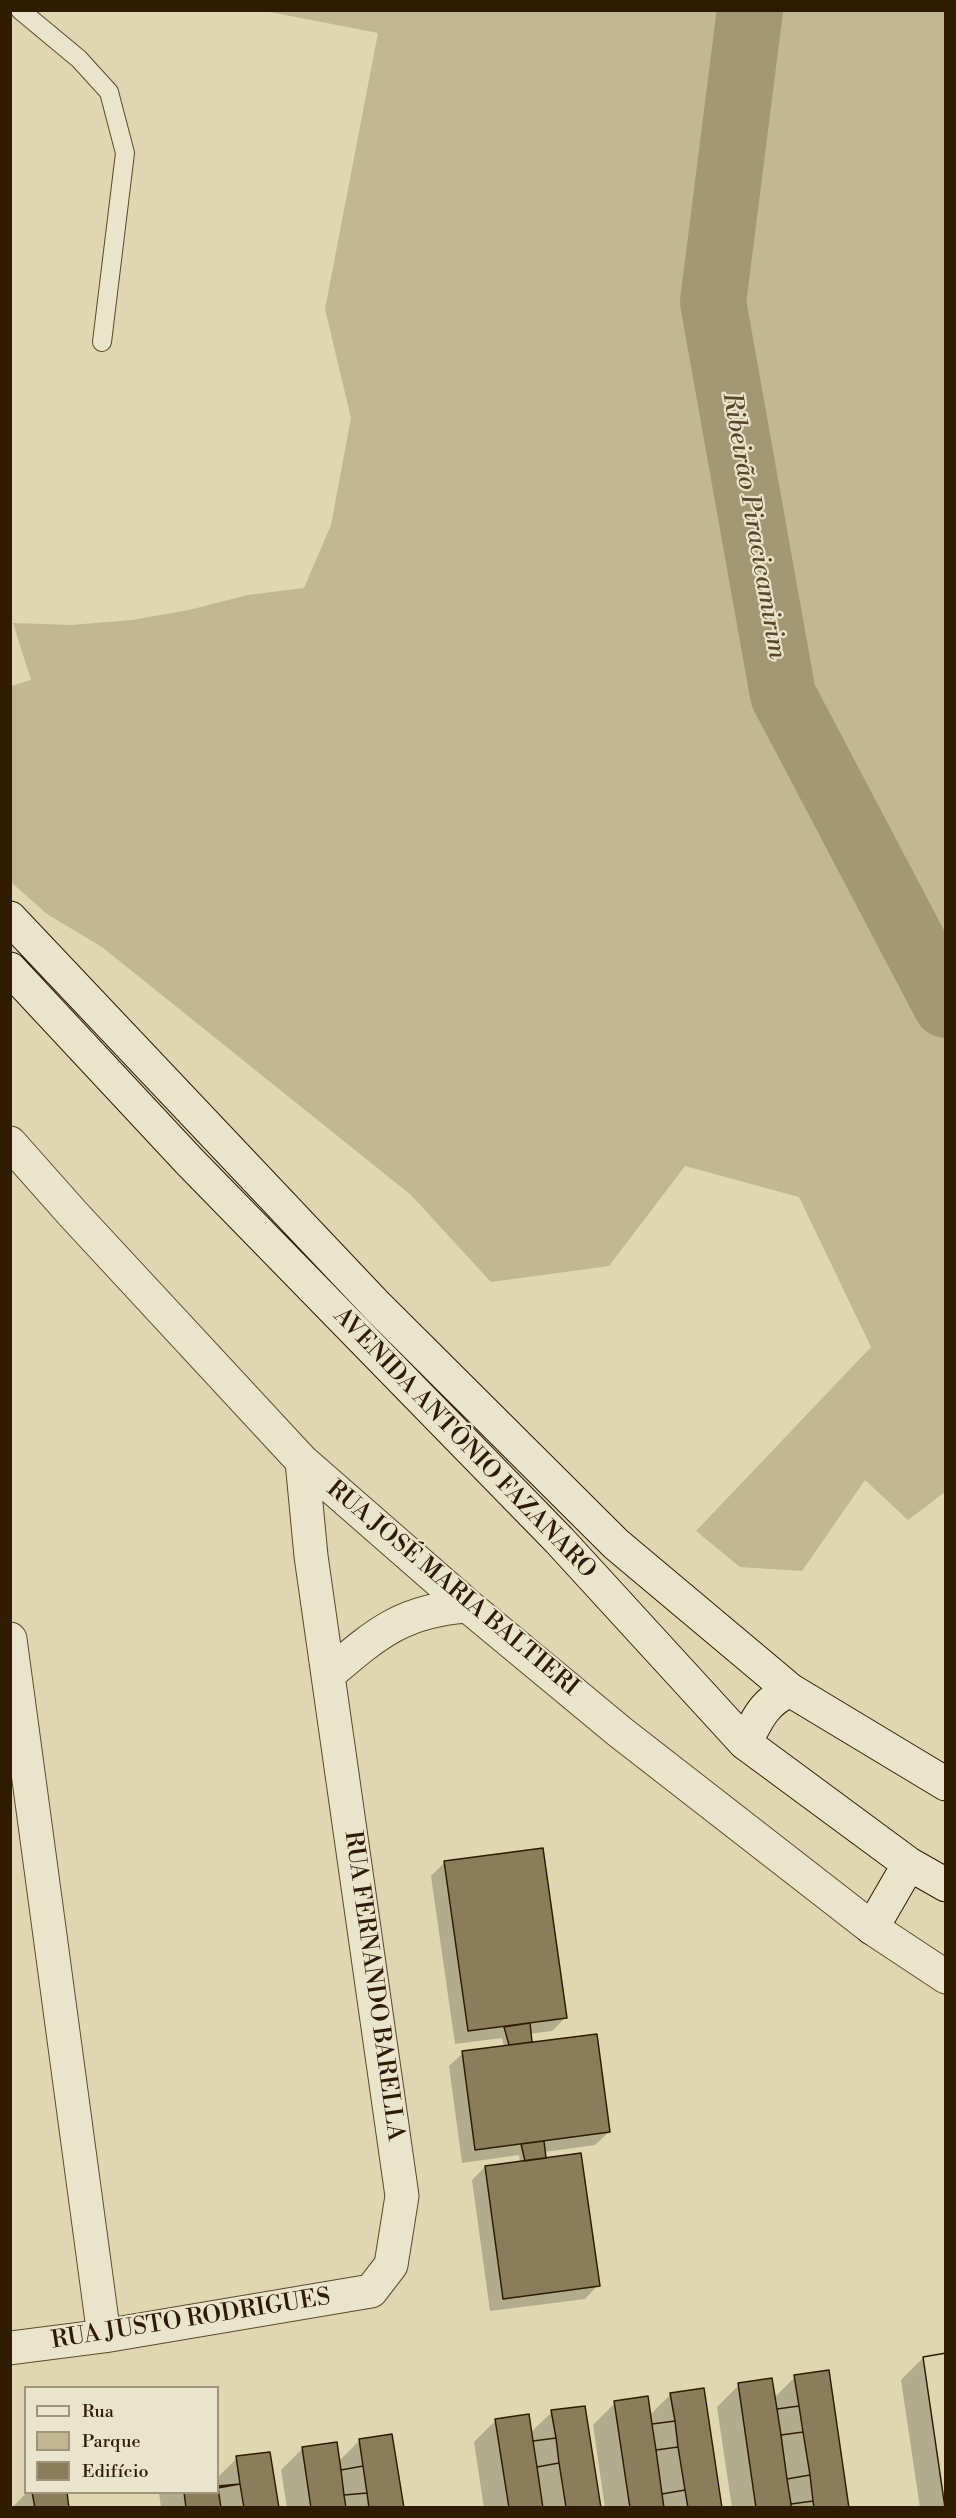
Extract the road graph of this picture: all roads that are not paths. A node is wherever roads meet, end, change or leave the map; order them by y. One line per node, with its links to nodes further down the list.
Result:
1 (20, 10): 2 (lane)
2 (102, 342)
3 (10, 918): 10 (street, AVENIDA ANTÔNIO FAZANARO)
4 (10, 969): 11 (street, AVENIDA ANTÔNIO FAZANARO)
5 (10, 1143): 6 (street, RUA JOSÉ MARIA BALTIERI)
6 (302, 1461): 7 (street, RUA JOSÉ MARIA BALTIERI); 9 (street, RUA FERNANDO BARELLA)
7 (468, 1606): 9 (street); 15 (street, RUA JOSÉ MARIA BALTIERI)
8 (10, 1639): 18 (street)
9 (329, 1674): 17 (street, RUA FERNANDO BARELLA)
10 (790, 1690): 11 (street); 12 (street, AVENIDA ANTÔNIO FAZANARO)
11 (745, 1743): 13 (street, AVENIDA ANTÔNIO FAZANARO)
12 (945, 1784)
13 (909, 1864): 14 (street, AVENIDA ANTÔNIO FAZANARO); 15 (street)
14 (945, 1885)
15 (872, 1928): 16 (street, RUA JOSÉ MARIA BALTIERI)
16 (945, 1977)
17 (370, 2291): 18 (street, RUA JUSTO RODRIGUES)
18 (104, 2336): 19 (street, RUA JUSTO RODRIGUES)
19 (10, 2348)

